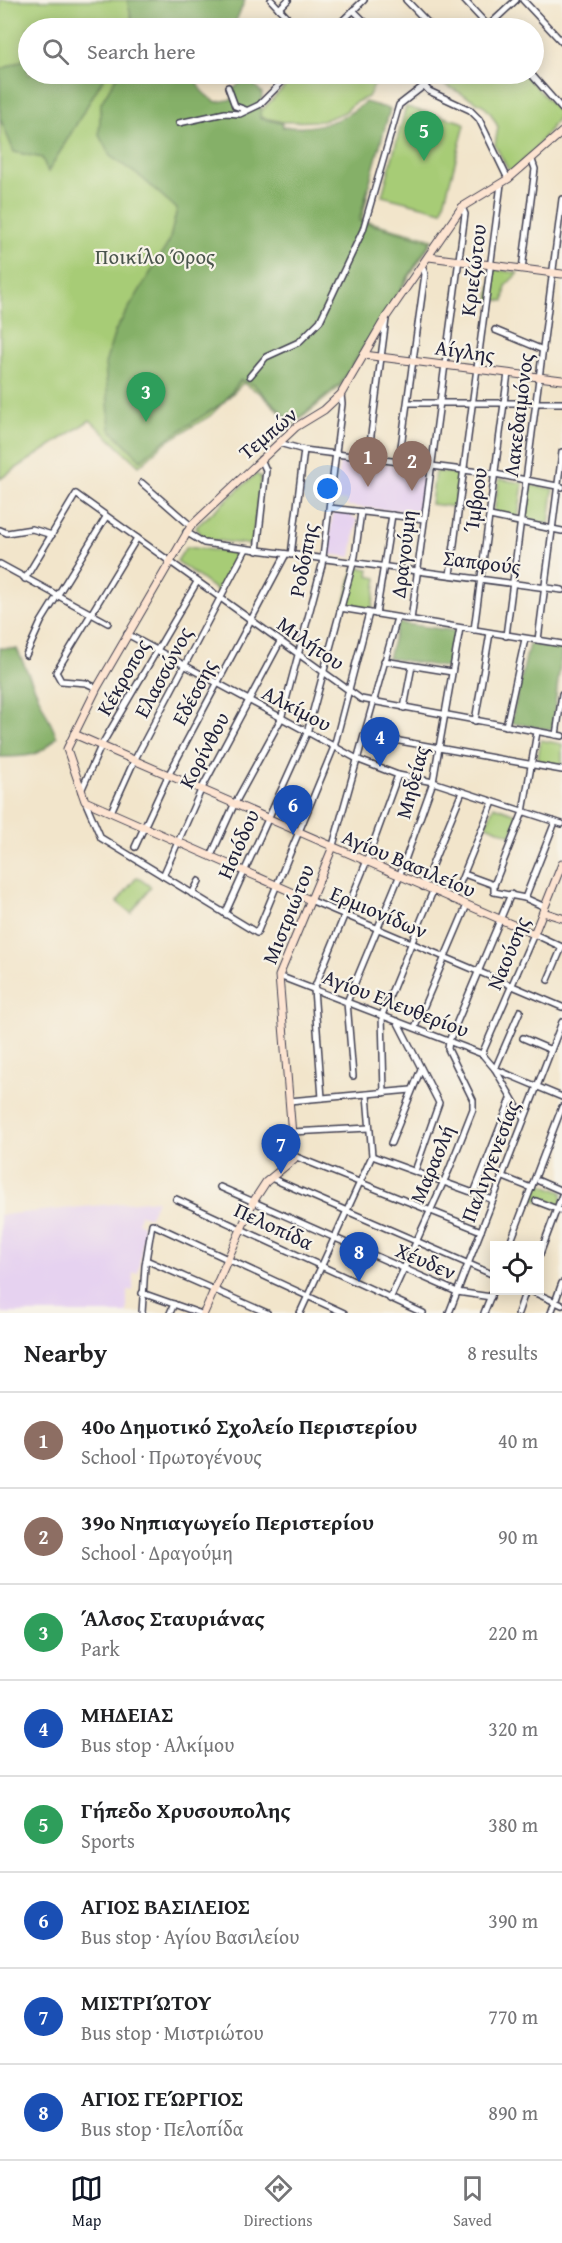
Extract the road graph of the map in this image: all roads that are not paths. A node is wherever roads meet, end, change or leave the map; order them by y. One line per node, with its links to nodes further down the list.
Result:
1 (271, 0): 8 (street)
2 (288, 0): 8 (street)
3 (364, 0): 9 (street)
4 (406, 0): 13 (street)
5 (464, 0): 14 (street)
6 (516, 0): 15 (street)
7 (523, 0): 16 (street)
8 (279, 9): 10 (street)
9 (353, 10): 11 (street); 12 (street)
10 (288, 18)
11 (345, 18)
12 (361, 18)
13 (423, 18)
14 (479, 18)
15 (498, 18)
16 (540, 18)
17 (544, 23): 18 (street)
18 (562, 42)
19 (280, 84): 27 (street)
20 (422, 84): 24 (street)
21 (428, 84): 24 (street)
22 (540, 84): 26 (street)
23 (228, 87): 25 (street)
24 (425, 87): 32 (street); 52 (street)
25 (235, 106): 27 (street); 28 (street)
26 (562, 109)
27 (246, 110): 28 (street)
28 (225, 113): 29 (street)
29 (179, 123)
30 (562, 132): 31 (street, Τεμπών)
31 (532, 160): 32 (street, Τεμπών); 40 (street)
32 (508, 179): 33 (street, Τεμπών)
33 (501, 184): 35 (street, Τεμπών); 38 (street, Κριεζώτου)
34 (562, 199): 41 (street, Λακεδαιμόνος)
35 (462, 207): 36 (street, Τεμπών); 37 (street, Δραγούμη)
36 (429, 257): 37 (street); 39 (street, Τεμπών)
37 (459, 261): 38 (street); 49 (street, Δραγούμη)
38 (490, 265): 40 (street); 50 (street, Κριεζώτου)
39 (422, 266): 43 (street, Τεμπών); 48 (street)
40 (522, 269): 41 (street)
41 (553, 273): 42 (street); 45 (street, Λακεδαιμόνος)
42 (562, 274)
43 (386, 317): 46 (street, Τεμπών); 47 (street)
44 (495, 330): 45 (street)
45 (543, 350): 53 (street, Λακεδαιμόνος)
46 (364, 355): 47 (street, Αίγλης); 55 (street, Τεμπών)
47 (381, 357): 48 (street, Αίγλης); 66 (street)
48 (414, 361): 49 (street, Αίγλης); 56 (street)
49 (445, 364): 50 (street, Αίγλης); 57 (street, Δραγούμη)
50 (477, 368): 51 (street, Αίγλης); 58 (street, Κριεζώτου)
51 (508, 374): 53 (street, Αίγλης); 59 (street, Ίμβρου)
52 (250, 376)
53 (539, 377): 54 (street, Αίγλης); 60 (street, Λακεδαιμόνος)
54 (562, 380)
55 (341, 394): 62 (street, Τεμπών); 65 (street, Ροδόπης)
56 (408, 403): 57 (street); 68 (street)
57 (441, 403): 58 (street); 69 (street, Δραγούμη)
58 (472, 403): 59 (street); 70 (street, Κριεζώτου)
59 (505, 403): 60 (street); 71 (street, Ίμβρου)
60 (536, 403): 61 (street); 72 (street, Λακεδαιμόνος)
61 (562, 403)
62 (279, 443): 63 (street); 67 (street, Τεμπών)
63 (304, 450): 65 (street); 90 (street, Εδέσσης)
64 (562, 452): 74 (street)
65 (336, 454): 66 (street); 75 (street, Ροδόπης)
66 (368, 458): 68 (street)
67 (261, 459): 83 (street, Τεμπών); 89 (street)
68 (399, 461): 69 (street)
69 (432, 465): 70 (street); 80 (street, Δραγούμη)
70 (463, 470): 71 (street); 97 (street, Κριεζώτου)
71 (495, 474): 72 (street); 78 (street, Ίμβρου)
72 (526, 481): 74 (street); 81 (street, Λακεδαιμόνος)
73 (142, 483): 83 (street, Σαπφούς)
74 (560, 487): 82 (street)
75 (330, 508): 76 (street); 91 (street, Ροδόπης)
76 (361, 512): 77 (street); 93 (street, Ησιόδου)
77 (392, 515): 80 (street); 95 (street)
78 (490, 516): 81 (street); 99 (street, Ίμβρου)
79 (106, 517): 86 (street, Μιλήτου); 87 (street, Μιλήτου); 104 (street)
80 (424, 519): 96 (street, Δραγούμη)
81 (521, 522): 82 (street); 101 (street, Λακεδαιμόνος)
82 (552, 528): 85 (street); 102 (street)
83 (188, 529): 88 (street, Σαπφούς); 92 (street, Τεμπών)
84 (0, 530): 86 (street)
85 (562, 531)
86 (52, 535): 98 (street)
87 (137, 538): 92 (street, Μιλήτου); 107 (street)
88 (246, 549): 89 (street, Σαπφούς); 105 (street, Ελασσώνος)
89 (257, 550): 90 (street, Σαπφούς)
90 (289, 555): 91 (street, Σαπφούς); 111 (street, Εδέσσης)
91 (324, 558): 93 (street, Σαπφούς); 124 (street, Ροδόπης)
92 (169, 561): 100 (street, Μιλήτου); 116 (street, Τεμπών)
93 (353, 562): 95 (street, Σαπφούς); 106 (street, Ησιόδου)
94 (0, 564): 98 (street)
95 (385, 567): 96 (street, Σαπφούς); 108 (street)
96 (418, 570): 97 (street, Σαπφούς); 110 (street, Δραγούμη)
97 (450, 575): 99 (street, Σαπφούς)
98 (25, 579): 104 (street)
99 (481, 579): 101 (street, Σαπφούς); 114 (street, Ίμβρου)
100 (197, 582): 105 (street, Μιλήτου); 122 (street, Κέκροπος)
101 (513, 583): 102 (street, Σαπφούς); 117 (street, Λακεδαιμόνος)
102 (544, 587): 103 (street, Σαπφούς); 119 (street)
103 (562, 590)
104 (58, 596): 107 (street); 123 (street)
105 (221, 600): 111 (street, Μιλήτου); 126 (street, Ελασσώνος)
106 (340, 608): 108 (street); 128 (street, Ησιόδου)
107 (90, 613): 112 (street); 131 (street)
108 (372, 614): 109 (street); 132 (street)
109 (397, 618): 110 (street); 125 (street, Μιστριώτου)
110 (411, 620): 113 (street)
111 (251, 621): 120 (street, Μιλήτου); 130 (street, Εδέσσης)
112 (108, 623)
113 (459, 628): 114 (street); 129 (street, Μηδείας)
114 (474, 630): 115 (street)
115 (490, 633): 117 (street); 140 (street)
116 (127, 634): 122 (street, Αλκίμου); 131 (street, Τεμπών)
117 (506, 636): 118 (street)
118 (525, 639): 119 (street); 141 (street)
119 (538, 640): 121 (street)
120 (280, 642): 124 (street, Μιλήτου); 134 (street, Κορίνθου)
121 (562, 644)
122 (157, 651): 126 (street, Αλκίμου); 147 (street, Κέκροπος)
123 (26, 655)
124 (299, 655): 128 (street, Μιλήτου); 139 (street, Ροδόπης)
125 (384, 661): 127 (street); 135 (street, Μιστριώτου)
126 (185, 666): 130 (street, Αλκίμου); 151 (street, Ελασσώνος)
127 (412, 666): 129 (street); 136 (street)
128 (324, 672): 132 (street, Μιλήτου); 143 (street, Ησιόδου)
129 (452, 672): 138 (street, Μηδείας)
130 (216, 684): 134 (street, Αλκίμου); 155 (street, Εδέσσης)
131 (97, 687): 144 (street, Τεμπών)
132 (348, 690): 135 (street, Μιλήτου); 148 (street)
133 (562, 694): 137 (street)
134 (249, 701): 139 (street, Αλκίμου); 157 (street, Κορίνθου)
135 (374, 703): 136 (street, Μιλήτου); 145 (street, Μιστριώτου)
136 (404, 708): 138 (street, Μιλήτου)
137 (561, 709): 146 (street)
138 (444, 715): 140 (street, Μιλήτου); 149 (street, Μηδείας)
139 (282, 719): 143 (street, Αλκίμου); 162 (street, Ροδόπης)
140 (475, 720): 141 (street, Μιλήτου)
141 (506, 726): 142 (street, Μιλήτου)
142 (537, 732): 146 (street, Μιλήτου); 152 (street)
143 (307, 733): 148 (street, Αλκίμου); 165 (street, Ησιόδου)
144 (74, 734): 147 (street, Αγίου Βασιλείου); 158 (street, Τεμπών)
145 (366, 735): 149 (street); 150 (street, Μιστριώτου)
146 (559, 735)
147 (101, 746): 151 (street, Αγίου Βασιλείου); 158 (street, Κέκροπος)
148 (334, 747): 150 (street, Αλκίμου); 169 (street)
149 (438, 748): 152 (street); 156 (street, Μηδείας)
150 (359, 760): 154 (street, Αλκίμου); 172 (street, Μιστριώτου)
151 (134, 761): 155 (street, Αγίου Βασιλείου); 163 (street, Ελασσώνος)
152 (531, 764): 153 (street); 164 (street)
153 (562, 770)
154 (398, 775): 156 (street, Αλκίμου); 174 (street)
155 (168, 776): 157 (street, Αγίου Βασιλείου); 168 (street, Εδέσσης)
156 (433, 782): 159 (street, Αλκίμου); 179 (street, Μηδείας)
157 (201, 790): 162 (street, Αγίου Βασιλείου); 170 (street, Κορίνθου)
158 (81, 791): 160 (street, Τεμπών)
159 (462, 792): 161 (street, Αλκίμου); 184 (street)
160 (85, 801): 163 (street, Ερμιονίδων); 178 (street)
161 (493, 802): 164 (street, Αλκίμου); 177 (street)
162 (234, 805): 165 (street, Αγίου Βασιλείου); 173 (street, Ροδόπης)
163 (111, 812): 168 (street, Ερμιονίδων)
164 (523, 812): 166 (street, Αλκίμου); 182 (street)
165 (266, 819): 169 (street, Αγίου Βασιλείου); 176 (street, Ησιόδου)
166 (555, 822): 167 (street, Αλκίμου); 188 (street)
167 (562, 824)
168 (144, 827): 170 (street, Ερμιονίδων); 171 (street, Εδέσσης)
169 (299, 834): 172 (street, Αγίου Βασιλείου); 183 (street)
170 (177, 842): 173 (street, Ερμιονίδων); 178 (street, Κορίνθου)
171 (135, 847)
172 (332, 849): 174 (street, Αγίου Βασιλείου); 189 (street, Μιστριώτου)
173 (211, 856): 176 (street, Ερμιονίδων)
174 (366, 863): 179 (street, Αγίου Βασιλείου); 194 (street)
175 (562, 864): 181 (street, Ναούσης)
176 (243, 871): 183 (street, Ερμιονίδων); 193 (street, Ησιόδου)
177 (464, 874): 182 (street); 190 (street)
178 (163, 876): 186 (street)
179 (399, 877): 184 (street, Αγίου Βασιλείου); 197 (street, Μηδείας)
180 (199, 881): 186 (street)
181 (558, 884): 192 (street, Ναούσης)
182 (494, 885): 187 (street)
183 (277, 886): 189 (street, Ερμιονίδων); 193 (street)
184 (423, 887): 185 (street, Αγίου Βασιλείου)
185 (433, 891): 190 (street, Αγίου Βασιλείου); 199 (street)
186 (192, 894): 193 (street)
187 (511, 894): 188 (street); 196 (street)
188 (525, 898): 192 (street)
189 (310, 900): 194 (street, Ερμιονίδων); 203 (street, Μιστριώτου)
190 (453, 900): 191 (street, Αγίου Βασιλείου)
191 (467, 905): 196 (street, Αγίου Βασιλείου); 201 (street)
192 (544, 910): 195 (street); 198 (street, Ναούσης)
193 (225, 914)
194 (344, 915): 197 (street, Ερμιονίδων); 206 (street)
195 (562, 918)
196 (500, 920): 198 (street, Αγίου Βασιλείου); 202 (street)
197 (377, 929): 199 (street, Ερμιονίδων); 207 (street, Μηδείας)
198 (534, 934): 200 (street); 205 (street, Ναούσης)
199 (411, 943): 201 (street, Ερμιονίδων); 210 (street)
200 (562, 947): 204 (street)
201 (445, 957): 202 (street, Ερμιονίδων); 213 (street)
202 (478, 971): 205 (street, Ερμιονίδων); 215 (street)
203 (279, 976): 206 (street, Αγίου Ελευθερίου); 228 (street, Μιστριώτου)
204 (548, 980)
205 (512, 986): 208 (street, Ερμιονίδων); 217 (street, Ναούσης)
206 (314, 989): 207 (street, Αγίου Ελευθερίου); 226 (street)
207 (347, 1002): 210 (street, Αγίου Ελευθερίου); 220 (street, Μηδείας)
208 (562, 1006)
209 (520, 1011): 219 (street)
210 (382, 1015): 211 (street, Αγίου Ελευθερίου); 223 (street)
211 (397, 1021): 213 (street, Αγίου Ελευθερίου); 218 (street)
212 (562, 1022): 216 (street, Παλιγγενεσίας)
213 (415, 1028): 215 (street, Αγίου Ελευθερίου)
214 (523, 1038): 216 (street)
215 (449, 1041): 217 (street, Αγίου Ελευθερίου); 239 (street, Μαρασλή)
216 (551, 1050): 221 (street, Παλιγγενεσίας)
217 (482, 1054): 219 (street, Αγίου Ελευθερίου)
218 (421, 1069): 222 (street); 236 (street)
219 (495, 1069): 221 (street, Αγίου Ελευθερίου); 227 (street, Αγίου Ελευθερίου)
220 (353, 1076)
221 (536, 1086): 225 (street, Αγίου Ελευθερίου); 230 (street, Παλιγγενεσίας)
222 (411, 1090): 223 (street); 233 (street)
223 (384, 1093): 224 (street)
224 (366, 1095): 226 (street); 231 (street)
225 (562, 1097)
226 (322, 1098): 228 (street)
227 (511, 1099): 230 (street, Αγίου Ελευθερίου); 244 (street)
228 (289, 1101): 232 (street, Μιστριώτου)
229 (562, 1107): 243 (street)
230 (524, 1119): 237 (street, Παλιγγενεσίας)
231 (369, 1128): 232 (street); 235 (street)
232 (292, 1132): 234 (street, Μιστριώτου)
233 (391, 1143)
234 (294, 1156): 238 (street); 241 (street)
235 (372, 1156): 236 (street); 241 (street)
236 (415, 1171): 239 (street)
237 (501, 1176): 243 (street); 247 (street, Παλιγγενεσίας)
238 (271, 1179): 249 (street); 250 (street)
239 (444, 1181): 244 (street); 251 (street, Μαρασλή)
240 (539, 1181): 245 (street)
241 (360, 1183): 250 (street); 251 (street)
242 (219, 1186): 249 (street, Χέυδεν)
243 (531, 1188): 257 (street)
244 (474, 1193): 247 (street)
245 (562, 1193): 252 (street)
246 (176, 1199): 253 (street, Πελοπίδα)
247 (493, 1200): 254 (street, Παλιγγενεσίας)
248 (536, 1201): 252 (street)
249 (253, 1202): 253 (street); 255 (street, Χέυδεν)
250 (347, 1210): 255 (street); 256 (street)
251 (430, 1210): 254 (street); 256 (street, Μαρασλή)
252 (559, 1210): 258 (street)
253 (241, 1229): 259 (street); 262 (street, Πελοπίδα)
254 (481, 1230): 261 (street, Παλιγγενεσίας)
255 (334, 1239): 262 (street); 263 (street, Χέυδεν)
256 (417, 1240): 261 (street); 263 (street, Μαρασλή)
257 (511, 1241)
258 (544, 1245)
259 (229, 1258): 260 (street); 266 (street); 271 (street)
260 (146, 1260): 266 (street); 268 (street)
261 (469, 1263): 264 (street); 267 (street, Παλιγγενεσίας)
262 (321, 1266): 271 (street); 273 (street, Πελοπίδα)
263 (403, 1270): 267 (street, Χέυδεν); 273 (street, Μαρασλή)
264 (490, 1273)
265 (562, 1283): 274 (street)
266 (215, 1288): 281 (street); 282 (street)
267 (457, 1292): 272 (street, Χέυδεν); 287 (street, Παλιγγενεσίας)
268 (142, 1293): 275 (street); 278 (street)
269 (525, 1295): 289 (street)
270 (539, 1295): 274 (street)
271 (307, 1296): 283 (street); 284 (street)
272 (491, 1297): 288 (street)
273 (390, 1299): 276 (street, Πελοπίδα)
274 (555, 1302): 277 (street); 290 (street)
275 (174, 1304): 279 (street); 280 (street)
276 (402, 1304): 285 (street); 286 (street, Πελοπίδα)
277 (562, 1305)
278 (141, 1313)
279 (170, 1313)
280 (199, 1313)
281 (204, 1313)
282 (267, 1313)
283 (300, 1313)
284 (344, 1313)
285 (399, 1313)
286 (423, 1313)
287 (449, 1313)
288 (484, 1313)
289 (518, 1313)
290 (551, 1313)

